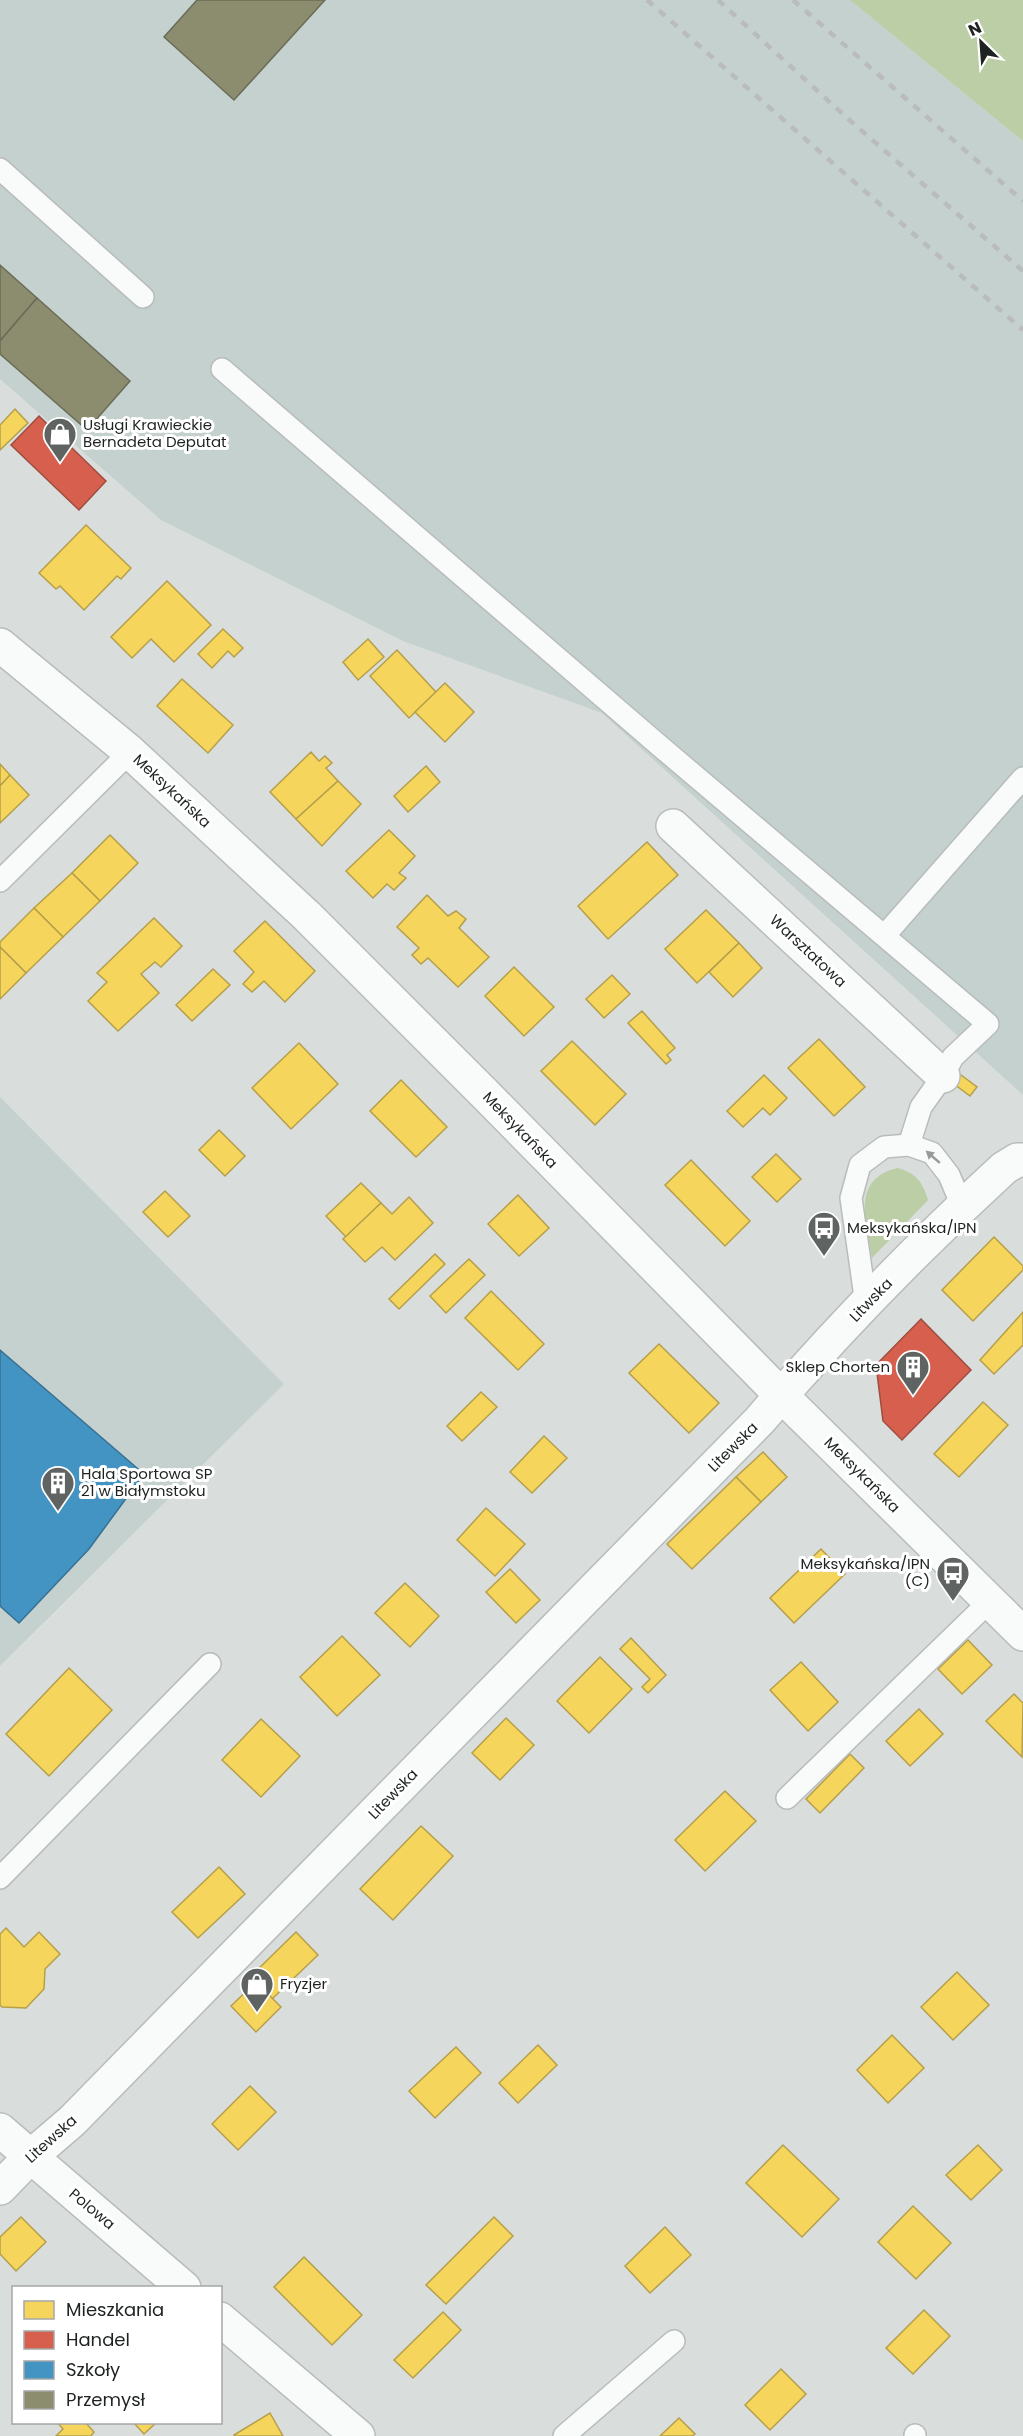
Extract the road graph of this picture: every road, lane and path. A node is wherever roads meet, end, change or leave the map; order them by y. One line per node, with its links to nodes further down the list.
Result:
1 (0, 169): 2 (lane)
2 (143, 297)
3 (222, 369): 9 (lane)
4 (0, 645): 5 (street, Meksykańska)
5 (130, 752): 8 (lane); 15 (street, Meksykańska)
6 (1023, 778): 9 (lane)
7 (673, 826): 10 (street, Warsztatowa)
8 (0, 881)
9 (885, 935): 10 (lane)
10 (943, 1076): 11 (lane)
11 (909, 1145): 13 (lane, one-way to 11); 14 (lane)
12 (1023, 1160): 13 (street)
13 (962, 1206): 14 (street, Litwska)
14 (866, 1304): 15 (street, Litwska)
15 (781, 1395): 16 (street, Meksykańska); 22 (street, Litewska)
16 (990, 1601): 17 (street, Meksykańska); 19 (lane)
17 (1023, 1634)
18 (210, 1664): 20 (lane)
19 (787, 1798)
20 (0, 1878)
21 (0, 2130): 22 (street, Polowa)
22 (30, 2157): 23 (street, Litewska); 24 (street, Polowa)
23 (0, 2188)
24 (182, 2286)
25 (222, 2321): 27 (street)
26 (674, 2341): 28 (lane)
27 (358, 2436)
28 (564, 2436)

